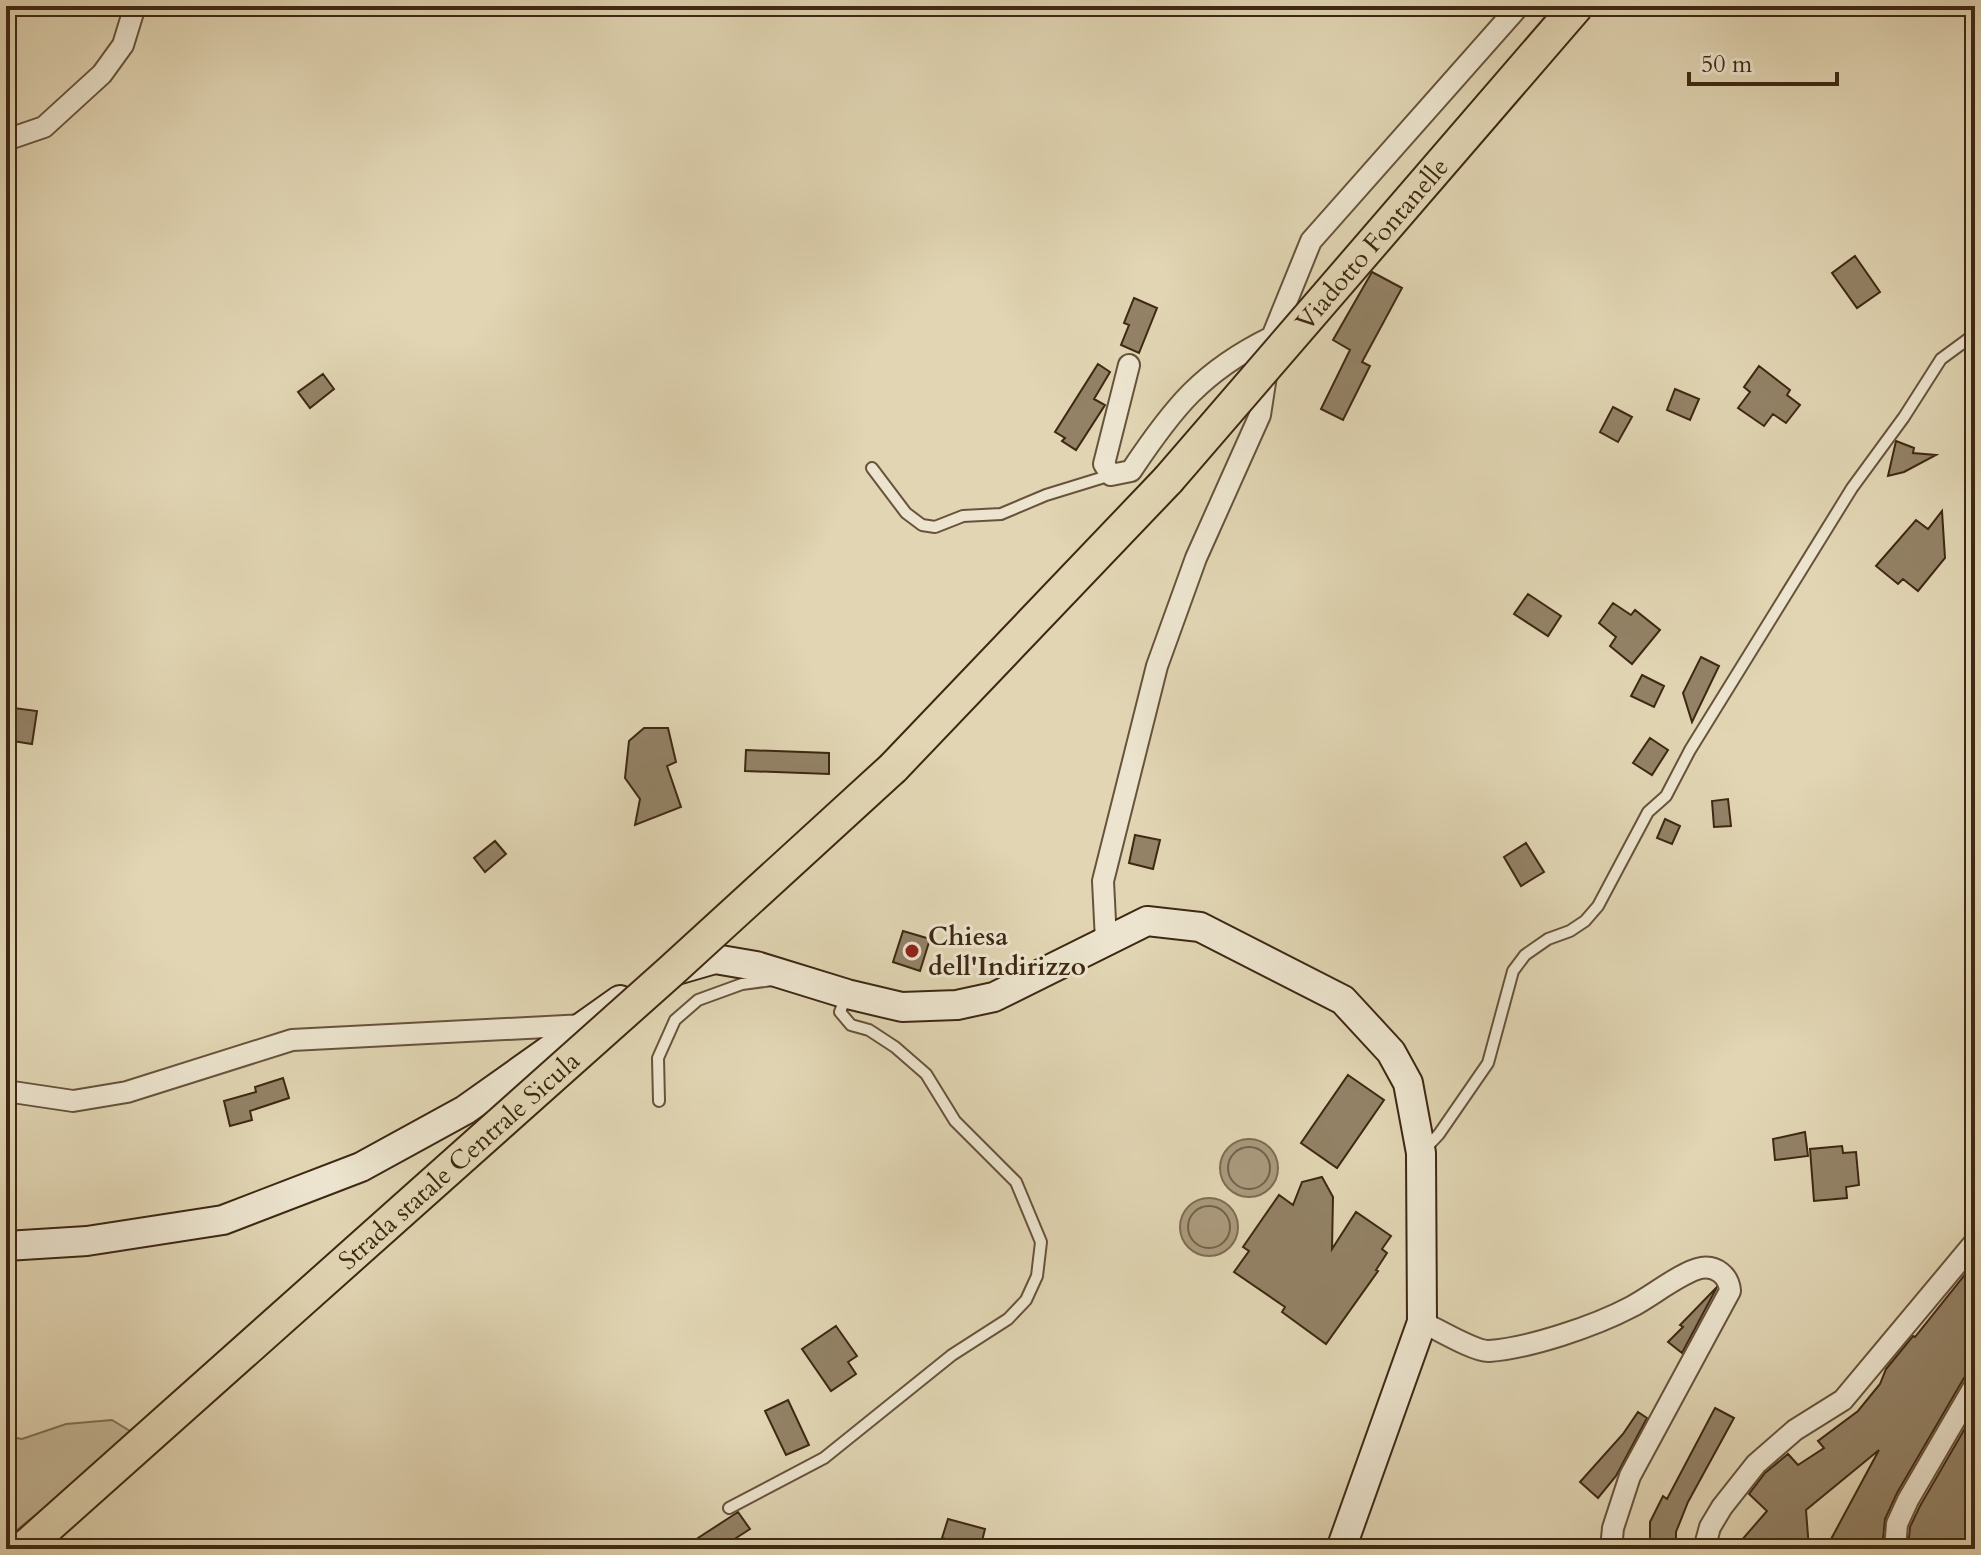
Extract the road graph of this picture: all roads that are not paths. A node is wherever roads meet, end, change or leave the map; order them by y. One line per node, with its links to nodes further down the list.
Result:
1 (135, 6): 4 (street)
2 (1519, 6): 6 (street)
3 (1577, 6): 10 (main road, Viadotto Fontanelle, bridge)
4 (6, 140)
5 (1975, 334): 17 (lane)
6 (1272, 337): 9 (street); 11 (street)
7 (1129, 365): 9 (street)
8 (872, 468): 9 (lane)
9 (1111, 475)
10 (893, 768): 23 (main road, Strada statale Centrale Sicula, bridge)
11 (1106, 941): 13 (main road); 17 (main road)
12 (794, 977): 13 (main road); 14 (main road); 16 (lane)
13 (847, 994): 22 (lane)
14 (585, 1025): 15 (street); 19 (main road)
15 (6, 1091)
16 (659, 1101)
17 (1421, 1153): 20 (main road)
18 (1975, 1242): 26 (street)
19 (6, 1246)
20 (1422, 1322): 24 (main road); 25 (street)
21 (1975, 1385): 27 (street)
22 (729, 1508)
23 (23, 1549)
24 (1341, 1549)
25 (1611, 1549)
26 (1704, 1549)
27 (1895, 1549)

